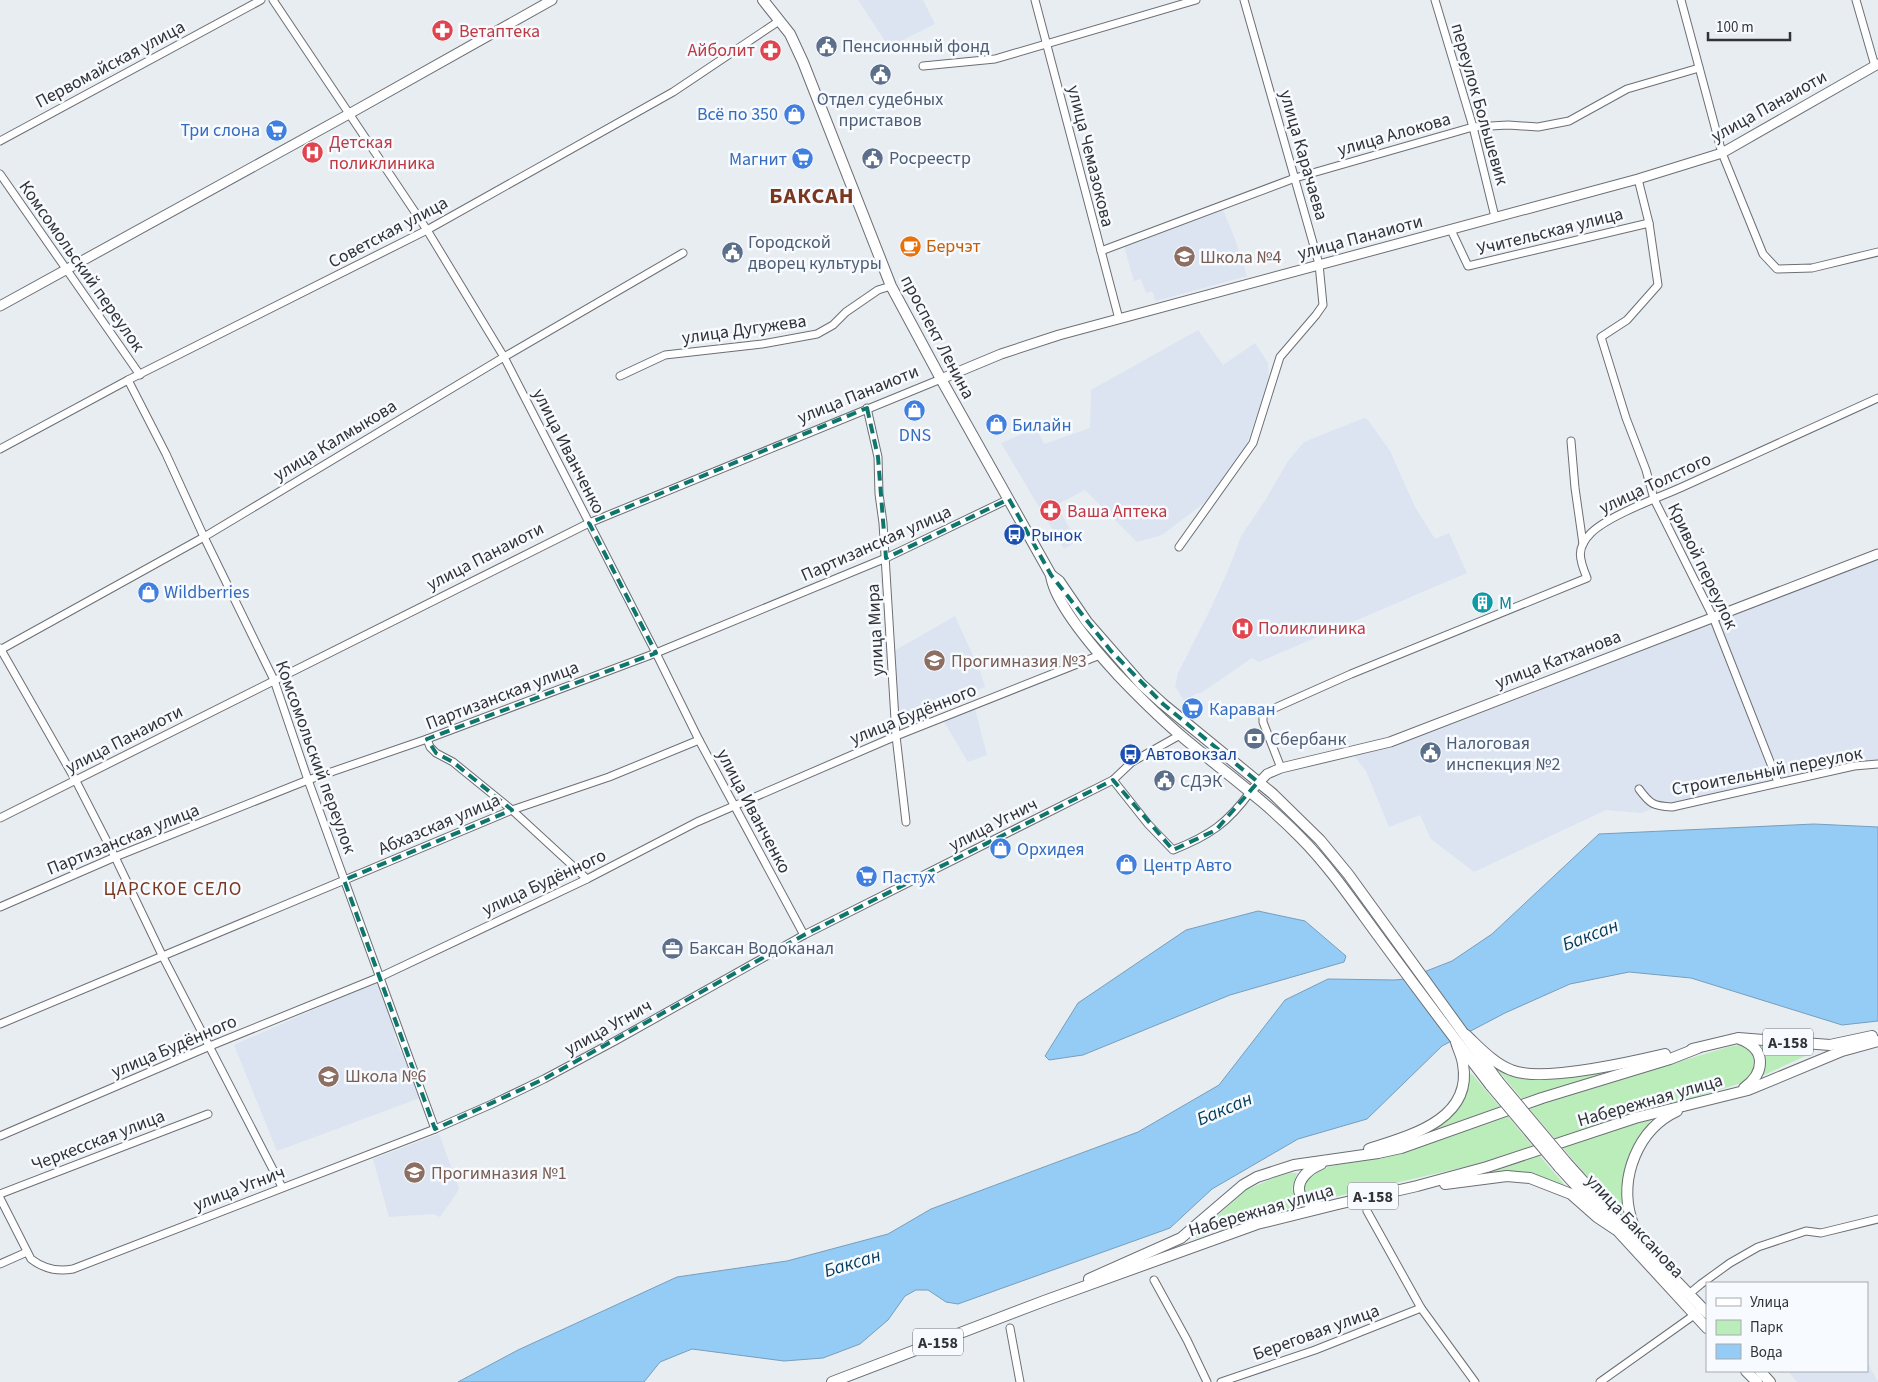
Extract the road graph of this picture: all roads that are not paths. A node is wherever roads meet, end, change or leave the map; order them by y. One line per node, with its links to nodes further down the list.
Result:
1 (261, 0): 18 (street, Первомайская улица)
2 (273, 0): 16 (street, улица Иванченко)
3 (552, 0): 16 (street)
4 (763, 0): 11 (main road, проспект Ленина)
5 (1034, 0): 12 (street, улица Чемазокова)
6 (1196, 0): 12 (street)
7 (1244, 0): 21 (street, улица Карачаева)
8 (1435, 0): 17 (street, переулок Большевик)
9 (1681, 0): 15 (street)
10 (1856, 0): 13 (street)
11 (779, 21): 25 (street, Советская улица); 32 (main road, проспект Ленина)
12 (1047, 43): 14 (street); 27 (street, улица Чемазокова)
13 (1876, 65): 19 (street, улица Панаиоти)
14 (923, 66)
15 (1699, 68): 17 (street, улица Алокова); 19 (street)
16 (349, 114): 25 (street, улица Иванченко); 31 (street)
17 (1473, 127): 21 (street, улица Алокова); 23 (street, переулок Большевик)
18 (0, 141)
19 (1722, 153): 22 (street, улица Панаиоти); 28 (street)
20 (0, 174): 31 (street, Комсомольский переулок)
21 (1295, 178): 27 (street, улица Алокова); 30 (street, улица Карачаева)
22 (1638, 179): 23 (street, улица Панаиоти); 24 (street, Кривой переулок)
23 (1495, 217): 26 (street, улица Панаиоти)
24 (1649, 222): 26 (street, Учительская улица); 45 (street, Кривой переулок)
25 (427, 230): 35 (street, улица Иванченко); 36 (street, Советская улица)
26 (1451, 230): 30 (street, улица Панаиоти)
27 (1101, 251): 34 (street, улица Чемазокова)
28 (1878, 252)
29 (683, 253): 35 (street, улица Калмыкова)
30 (1319, 264): 34 (street, улица Панаиоти); 49 (street, улица Карачаева)
31 (67, 269): 33 (street); 36 (street, Комсомольский переулок)
32 (892, 286): 37 (street, улица Дугужева); 38 (main road, проспект Ленина)
33 (0, 306)
34 (1119, 318): 38 (street, улица Панаиоти)
35 (504, 357): 46 (street, улица Иванченко); 47 (street, улица Калмыкова)
36 (140, 375): 39 (street, Советская улица)
37 (620, 376)
38 (940, 379): 41 (street, улица Панаиоти); 44 (main road, проспект Ленина)
39 (128, 380): 43 (street, Советская улица); 47 (street, Комсомольский переулок)
40 (1878, 398): 45 (street, улица Толстого)
41 (867, 408): 46 (street, улица Панаиоти); 51 (street, улица Мира)
42 (1571, 441): 48 (street)
43 (0, 448)
44 (1008, 499): 51 (street, Партизанская улица); 52 (main road, проспект Ленина)
45 (1654, 499): 48 (street, улица Толстого); 53 (street, Кривой переулок)
46 (588, 523): 55 (street, улица Иванченко); 57 (street, улица Панаиоти)
47 (204, 537): 54 (street, улица Калмыкова); 57 (street, Комсомольский переулок)
48 (1583, 544): 63 (street)
49 (1178, 547)
50 (1878, 554): 53 (street, улица Катханова)
51 (886, 558): 55 (street, Партизанская улица); 59 (street, улица Мира)
52 (1051, 574): 56 (main road, проспект Ленина); 68 (main road, проспект Ленина)
53 (1713, 617): 63 (street, улица Катханова); 67 (street, Кривой переулок)
54 (0, 650): 66 (street)
55 (656, 653): 60 (street, Партизанская улица); 61 (street, улица Иванченко)
56 (1100, 655): 58 (main road, проспект Ленина); 59 (street, улица Будённого)
57 (274, 680): 64 (street, Комсомольский переулок); 66 (street, улица Панаиоти)
58 (1180, 735): 65 (street, улица Угнич); 68 (main road, проспект Ленина)
59 (896, 736): 70 (street, улица Будённого); 73 (street, улица Мира)
60 (427, 739): 64 (street, Партизанская улица); 71 (street)
61 (699, 740): 70 (street, улица Иванченко); 71 (street, Абхазская улица)
62 (1878, 764): 67 (street, Строительный переулок)
63 (1281, 768): 68 (street, улица Катханова)
64 (308, 780): 74 (street, Партизанская улица); 76 (street, Комсомольский переулок)
65 (1113, 780): 68 (street); 78 (street, улица Угнич)
66 (76, 781): 72 (street, улица Панаиоти); 74 (street)
67 (1778, 782): 69 (street, Строительный переулок)
68 (1254, 787): 82 (main road); 86 (main road)
69 (1639, 790)
70 (734, 807): 75 (street, улица Будённого); 78 (street, улица Иванченко)
71 (512, 810): 75 (street); 76 (street, Абхазская улица)
72 (0, 818)
73 (906, 822)
74 (115, 857): 77 (street, Партизанская улица); 79 (street)
75 (586, 879): 80 (street, улица Будённого)
76 (344, 880): 79 (street, Абхазская улица); 80 (street, Комсомольский переулок)
77 (0, 907)
78 (804, 935): 93 (street, улица Угнич)
79 (162, 955): 81 (street, Абхазская улица); 87 (street)
80 (380, 977): 87 (street, улица Будённого); 93 (street, Комсомольский переулок)
81 (0, 1024)
82 (1466, 1035): 88 (main road); 89 (main road)
83 (1878, 1035): 84 (main road, А-158)
84 (1738, 1038): 88 (main road, А-158); 90 (main road)
85 (1878, 1041): 90 (main road, Набережная улица / А-158)
86 (1456, 1042): 89 (main road); 95 (main road)
87 (210, 1046): 94 (street, улица Будённого); 99 (street)
88 (1698, 1048): 95 (main road, А-158)
89 (1494, 1083): 97 (main road, bridge)
90 (1736, 1093): 91 (main road, Набережная улица / А-158)
91 (1704, 1101): 98 (main road, Набережная улица / А-158); 106 (main road)
92 (208, 1114): 100 (street, Черкесская улица)
93 (435, 1130): 99 (street, улица Угнич)
94 (0, 1136)
95 (1349, 1156): 96 (main road, А-158)
96 (1333, 1159): 102 (main road); 111 (main road, А-158)
97 (1563, 1165): 105 (main road, улица Баксанова); 106 (main road, улица Баксанова)
98 (1416, 1186): 102 (main road, Набережная улица / А-158); 105 (main road)
99 (282, 1187): 107 (street, улица Угнич)
100 (0, 1194)
101 (0, 1198): 107 (street)
102 (1324, 1207): 111 (main road, Набережная улица / А-158)
103 (1367, 1211): 112 (street)
104 (1878, 1219): 110 (street)
105 (1614, 1229): 113 (main road, улица Баксанова)
106 (1646, 1249): 110 (main road, улица Баксанова)
107 (27, 1252): 108 (street)
108 (0, 1264)
109 (1154, 1280): 120 (street)
110 (1689, 1294): 113 (main road, улица Баксанова)
111 (1044, 1301): 118 (main road, Набережная улица / А-158)
112 (1421, 1308): 121 (street, Береговая улица); 122 (street)
113 (1701, 1312): 114 (main road, улица Баксанова); 123 (street)
114 (1706, 1325)
115 (1010, 1328): 119 (street)
116 (1747, 1372): 124 (main road)
117 (1761, 1372): 125 (main road)
118 (832, 1382)
119 (1020, 1382)
120 (1207, 1382)
121 (1221, 1382)
122 (1476, 1382)
123 (1600, 1382)
124 (1757, 1382)
125 (1770, 1382)

